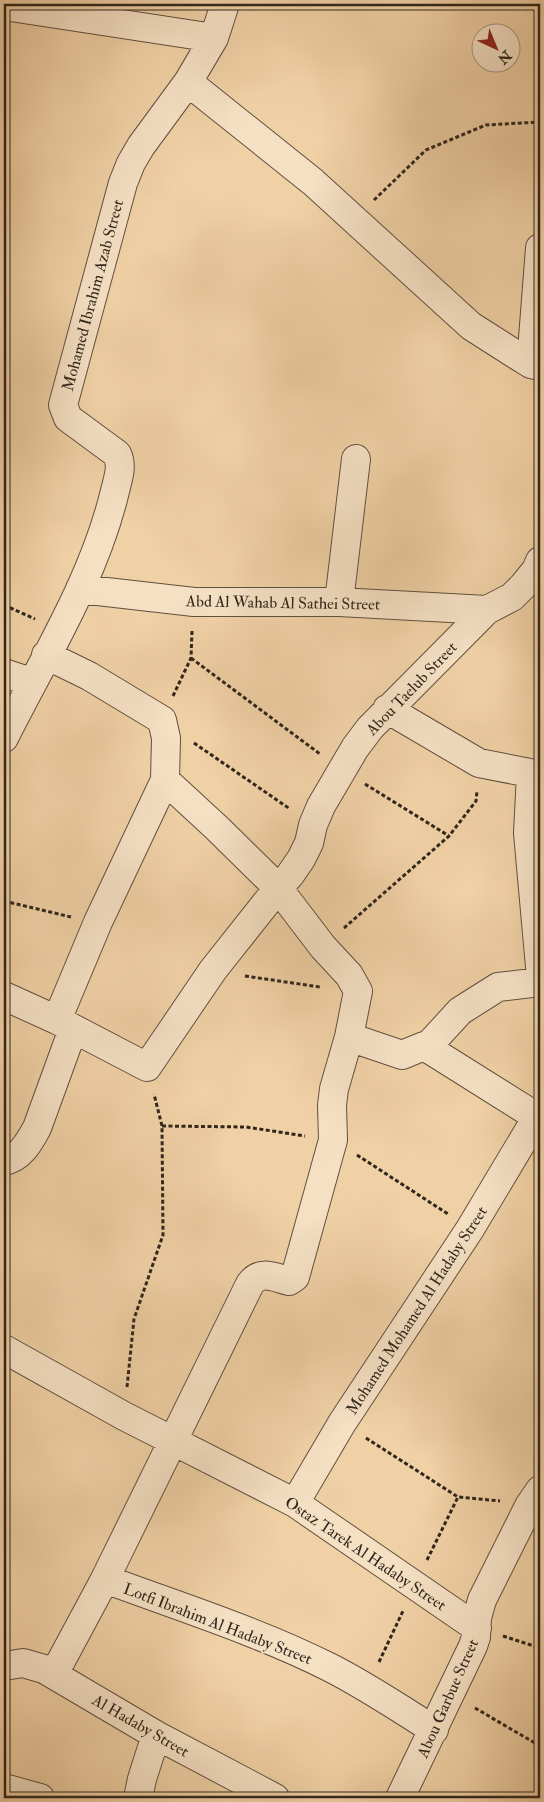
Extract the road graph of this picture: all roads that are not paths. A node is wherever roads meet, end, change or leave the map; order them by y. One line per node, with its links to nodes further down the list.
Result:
1 (225, 4): 3 (street, Mohamed Ibrahim Azab Street)
2 (4, 6): 3 (street)
3 (214, 38): 4 (street, Mohamed Ibrahim Azab Street)
4 (188, 82): 6 (street); 9 (street, Mohamed Ibrahim Azab Street)
5 (540, 248): 6 (street)
6 (536, 365)
7 (356, 458): 10 (street)
8 (540, 561): 11 (street, Abou Taelub Street)
9 (80, 589): 10 (street, Abd Al Wahab Al Sathei Street); 12 (street, Mohamed Ibrahim Azab Street)
10 (339, 602): 11 (street, Abd Al Wahab Al Sathei Street)
11 (487, 610): 15 (street, Abou Taelub Street)
12 (46, 655): 14 (street, Mohamed Ibrahim Azab Street); 18 (street)
13 (4, 673): 14 (street)
14 (32, 682): 16 (street, Mohamed Ibrahim Azab Street)
15 (387, 709): 17 (street); 19 (street, Abou Taelub Street)
16 (4, 738)
17 (536, 775): 20 (street)
18 (165, 780): 19 (street); 23 (street)
19 (278, 888): 23 (street, Abou Taelub Street); 24 (street)
20 (540, 967)
21 (540, 982): 25 (street)
22 (4, 996): 23 (street)
23 (65, 1024): 26 (street)
24 (349, 1037): 25 (street); 28 (street)
25 (427, 1048): 30 (street, Mohamed Mohamed Al Hadaby Street)
26 (4, 1161)
27 (4, 1350): 28 (street, Ostaz Tarek Al Hadaby Street)
28 (173, 1442): 30 (street, Ostaz Tarek Al Hadaby Street); 31 (street)
29 (536, 1502): 32 (street, Abou Garbue Street)
30 (295, 1503): 32 (street, Ostaz Tarek Al Hadaby Street)
31 (105, 1579): 34 (street); 35 (street, Lotfi Ibrahim Al Hadaby Street)
32 (477, 1628): 35 (street, Abou Garbue Street)
33 (4, 1666): 34 (street, Al Hadaby Street)
34 (54, 1674): 36 (street, Al Hadaby Street)
35 (434, 1730): 41 (street, Abou Garbue Street)
36 (156, 1736): 39 (street); 40 (street, Al Hadaby Street)
37 (4, 1788): 38 (street)
38 (40, 1798)
39 (138, 1798)
40 (275, 1798)
41 (400, 1798)

